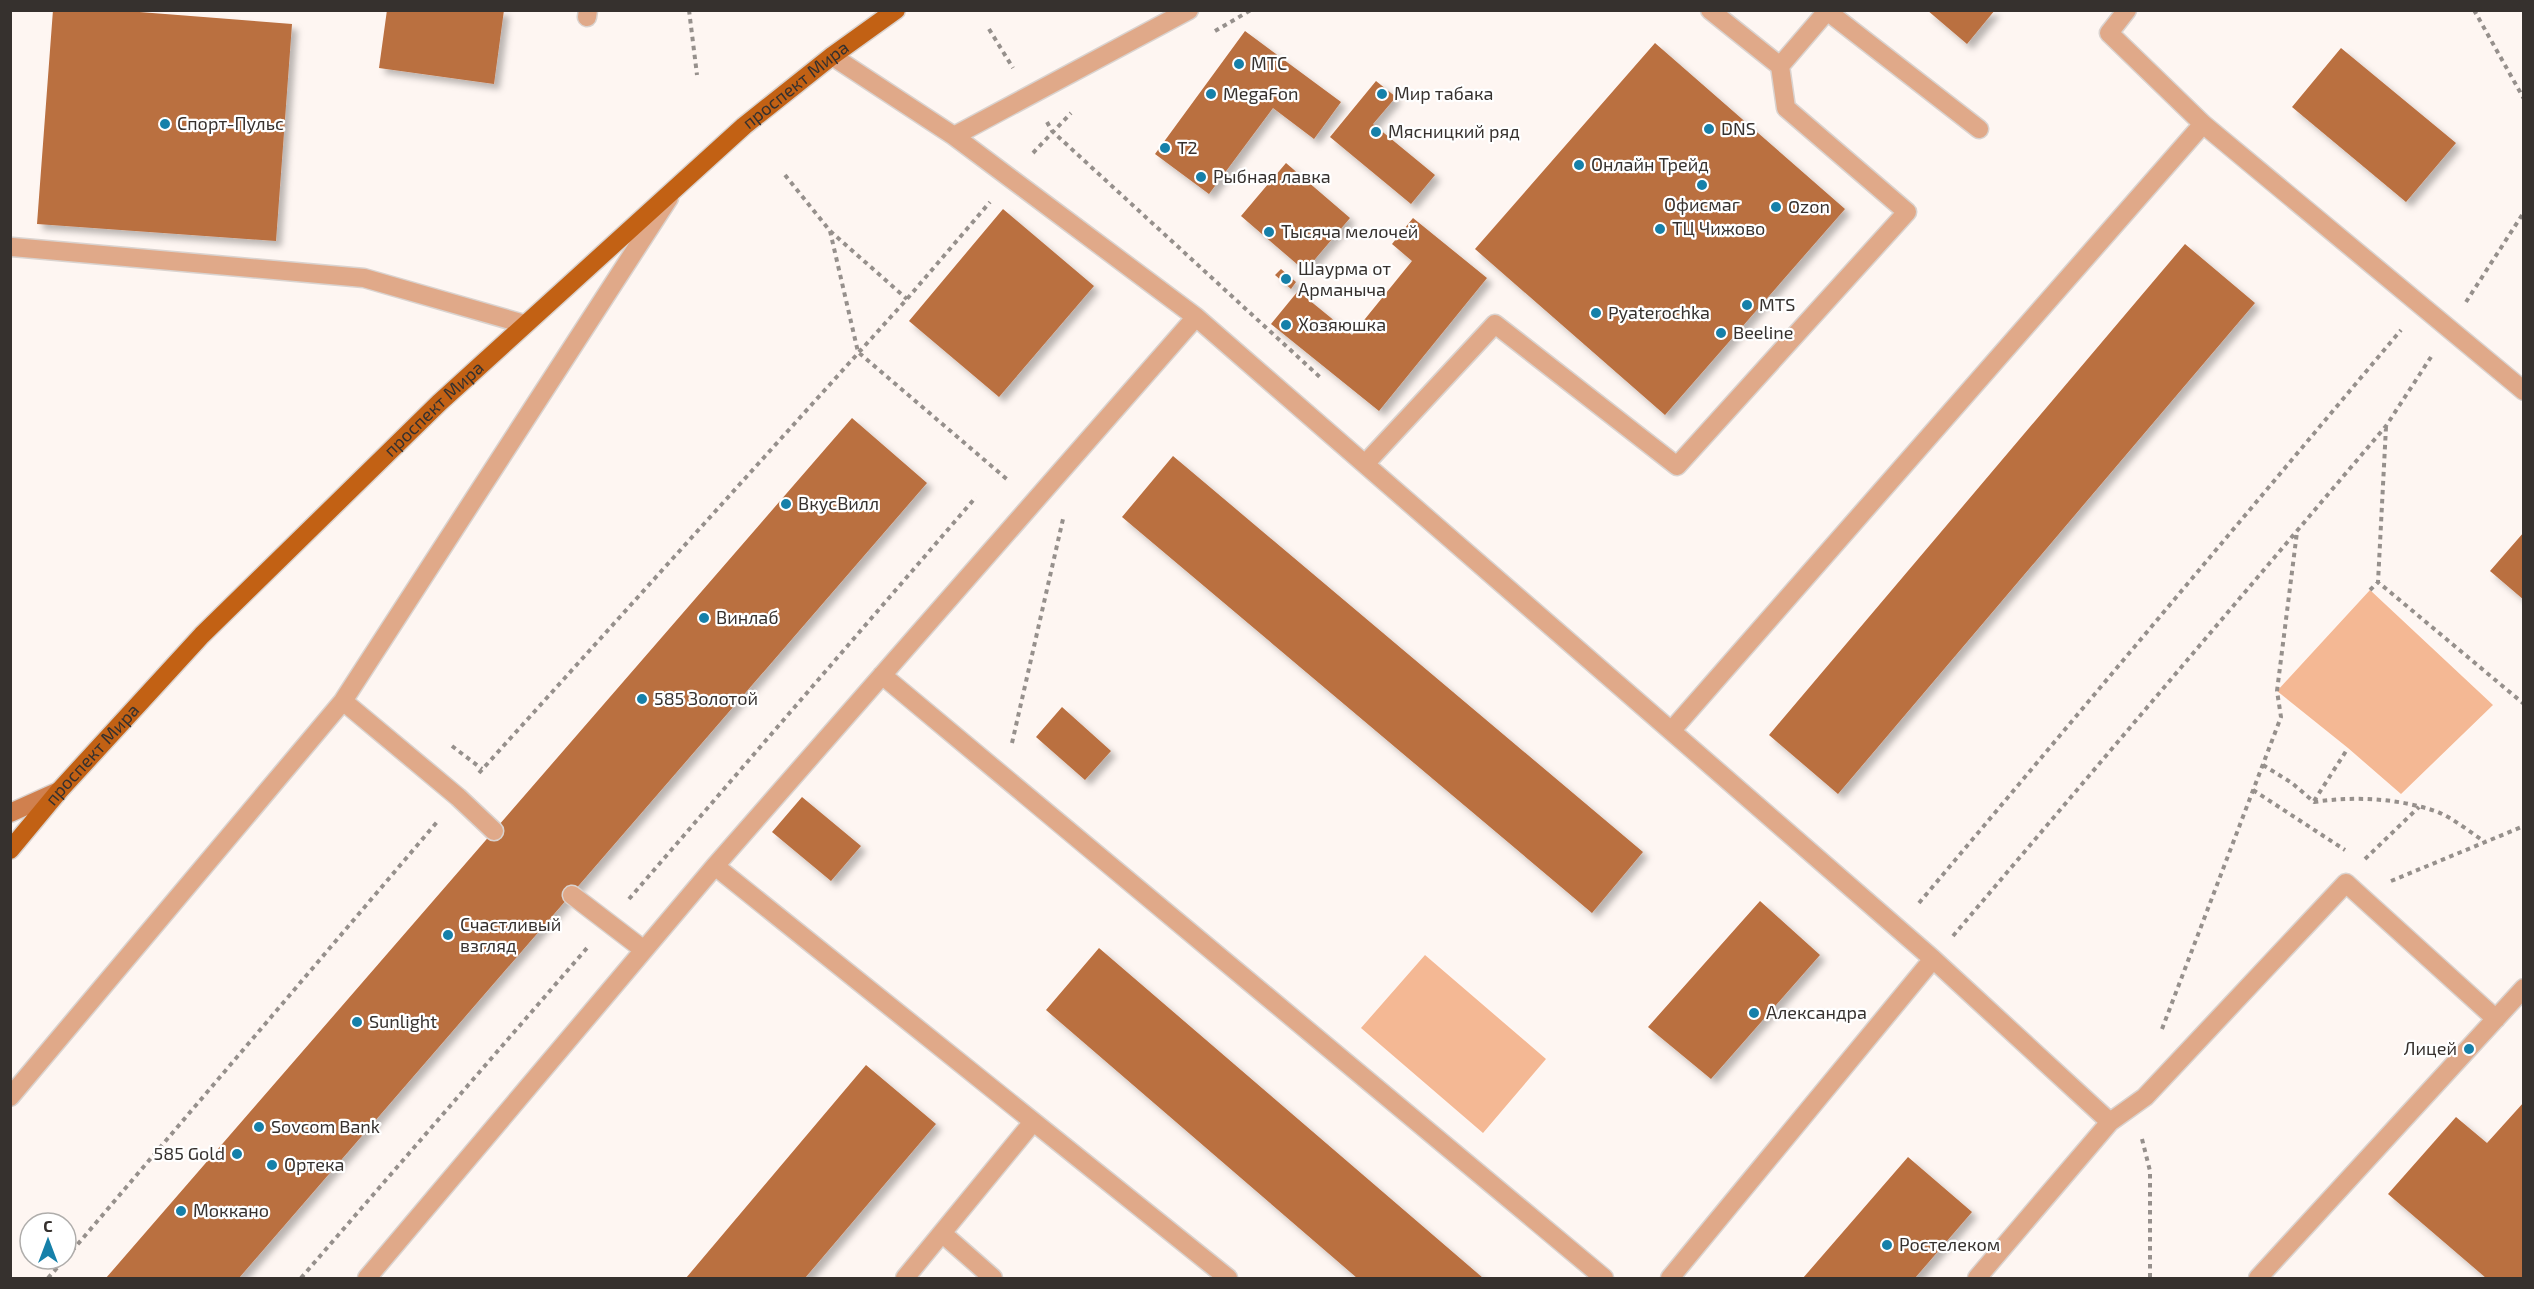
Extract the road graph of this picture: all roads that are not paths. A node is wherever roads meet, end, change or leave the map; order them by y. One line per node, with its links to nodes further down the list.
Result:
1 (896, 10): 6 (main road, проспект Мира)
2 (1188, 10): 10 (lane)
3 (1710, 10): 7 (lane)
4 (2127, 10): 8 (lane)
5 (1828, 11): 7 (lane); 9 (lane)
6 (832, 57): 10 (lane); 11 (main road, проспект Мира)
7 (1780, 66): 16 (lane)
8 (2203, 124): 15 (lane); 19 (lane)
9 (1979, 129)
10 (954, 136): 13 (lane)
11 (676, 188): 14 (main road, проспект Мира); 18 (lane)
12 (12, 247): 14 (lane)
13 (1196, 317): 16 (lane); 17 (lane)
14 (524, 324): 20 (main road, проспект Мира)
15 (2523, 391)
16 (1365, 464): 19 (lane)
17 (882, 675): 24 (lane); 38 (lane)
18 (344, 701): 22 (lane); 30 (lane)
19 (1672, 730): 27 (lane)
20 (59, 791): 21 (street); 23 (main road, проспект Мира)
21 (10, 813)
22 (494, 831)
23 (10, 850)
24 (715, 866): 26 (lane); 31 (lane)
25 (572, 895): 26 (lane)
26 (644, 950): 34 (lane)
27 (1933, 959): 32 (lane); 39 (lane)
28 (2523, 988): 29 (lane)
29 (2496, 1019): 32 (lane); 41 (lane)
30 (10, 1097)
31 (1033, 1122): 33 (lane); 37 (lane)
32 (2110, 1122): 40 (lane)
33 (943, 1234): 35 (lane); 36 (lane)
34 (367, 1278)
35 (905, 1278)
36 (993, 1278)
37 (1227, 1278)
38 (1604, 1278)
39 (1670, 1278)
40 (1977, 1278)
41 (2258, 1278)

